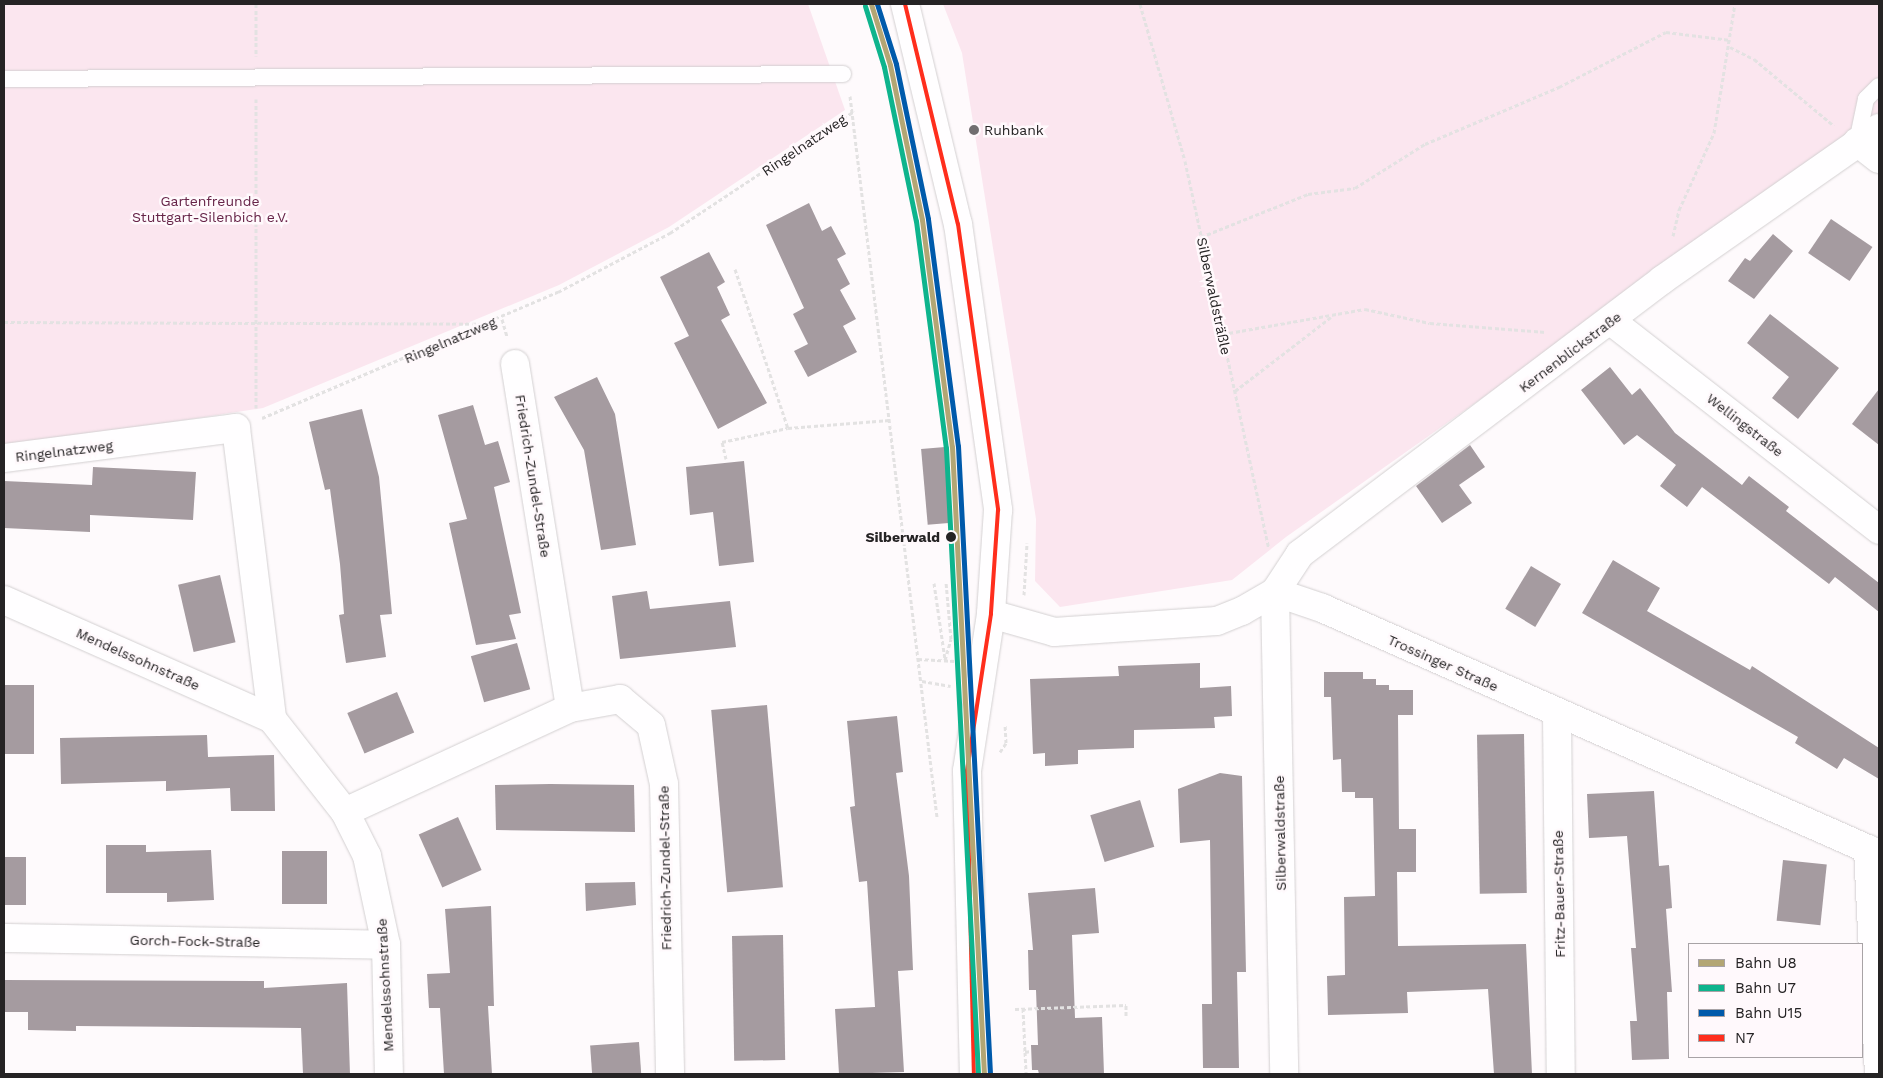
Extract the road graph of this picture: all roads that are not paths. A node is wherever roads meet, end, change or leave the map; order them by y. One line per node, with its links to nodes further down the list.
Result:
1 (905, 4): 14 (street)
2 (843, 74): 3 (lane)
3 (4, 80)
4 (1879, 86): 6 (lane)
5 (1879, 128): 6 (street, Kernenblickstraße)
6 (1857, 142): 7 (street); 8 (street, Kernenblickstraße)
7 (1879, 159)
8 (1611, 321): 11 (street, Wellingstraße); 12 (street, Kernenblickstraße)
9 (515, 364): 15 (street, Friedrich-Zundel-Straße)
10 (4, 458): 17 (street, Ringelnatzweg)
11 (1879, 530)
12 (1275, 592): 14 (street); 16 (street, Trossinger Straße); 25 (street, Silberwaldstraße)
13 (4, 600): 17 (street, Mendelssohnstraße)
14 (991, 614): 24 (street)
15 (570, 708): 18 (street, Friedrich-Zundel-Straße); 23 (street, Friedrich-Zundel-Straße)
16 (1558, 715): 19 (street, Trossinger Straße); 26 (street, Fritz-Bauer-Straße)
17 (272, 719): 18 (street, Mendelssohnstraße)
18 (346, 812): 21 (street, Mendelssohnstraße)
19 (1873, 852): 27 (street)
20 (4, 938): 21 (street, Gorch-Fock-Straße)
21 (386, 945): 22 (street, Mendelssohnstraße)
22 (389, 1074)
23 (670, 1074)
24 (974, 1074)
25 (1284, 1074)
26 (1561, 1074)
27 (1879, 1074)

